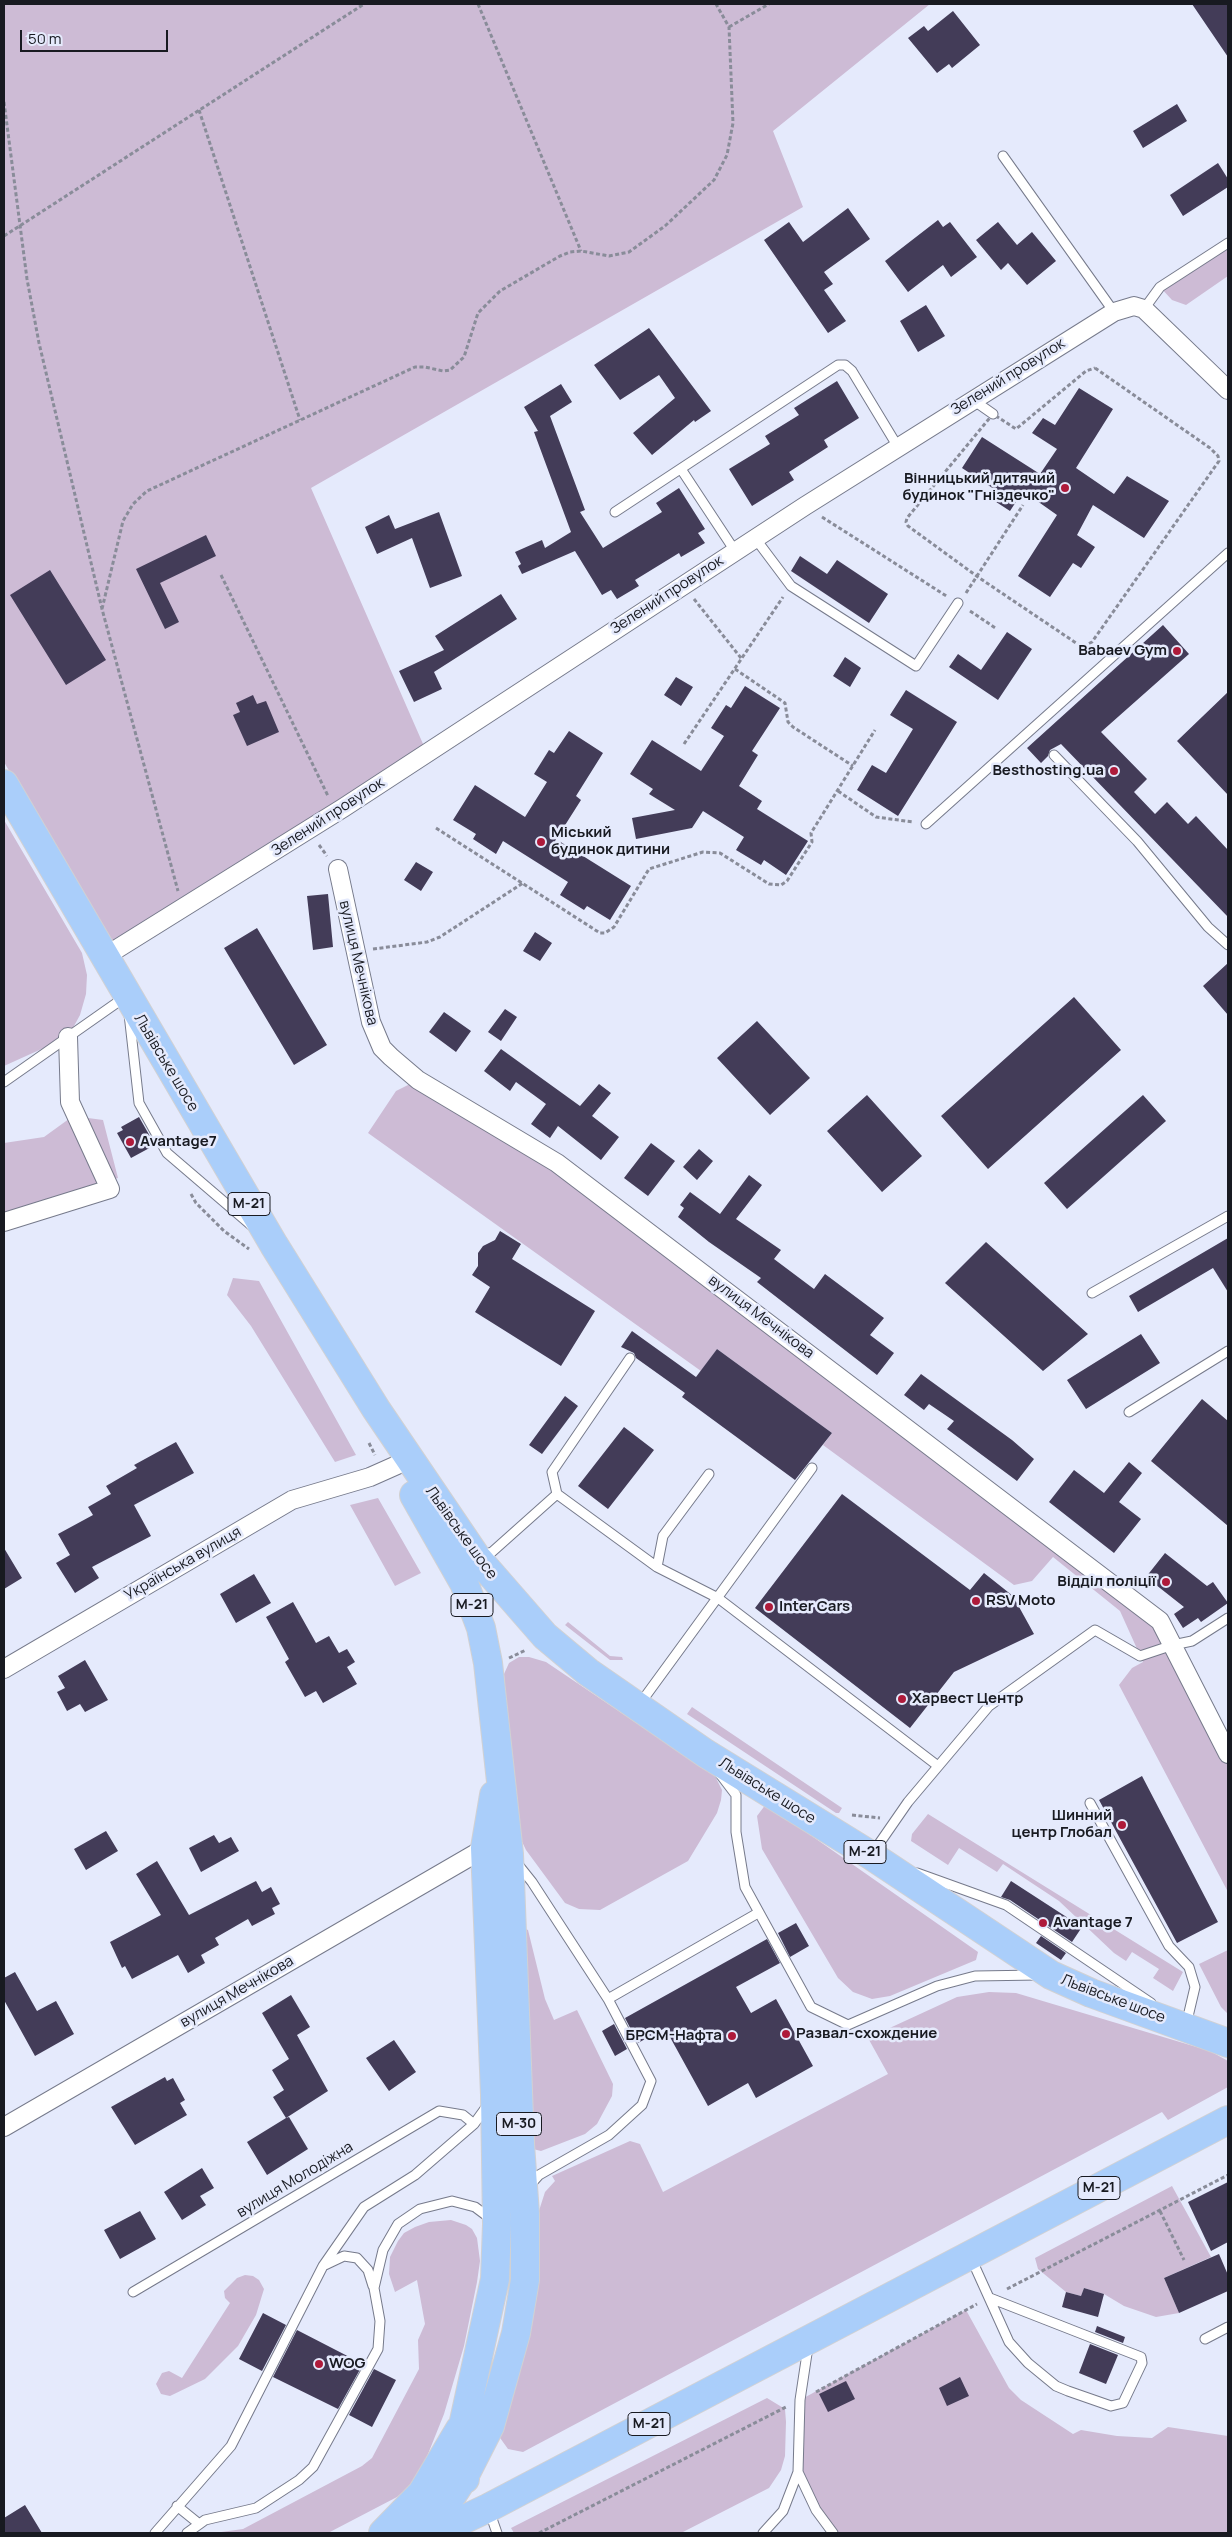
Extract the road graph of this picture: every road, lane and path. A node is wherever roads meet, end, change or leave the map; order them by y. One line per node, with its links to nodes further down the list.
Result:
1 (364, 4): 7 (path)
2 (478, 4): 14 (path)
3 (716, 4): 5 (path)
4 (768, 4): 5 (path)
5 (729, 27): 14 (path)
6 (4, 102): 9 (path)
7 (199, 110): 11 (path); 20 (path)
8 (4, 145): 9 (path)
9 (10, 149): 11 (path)
10 (1003, 156): 16 (lane)
11 (20, 225): 12 (path); 34 (path)
12 (4, 236)
13 (1228, 243): 15 (lane)
14 (581, 251): 20 (path)
15 (1144, 309): 16 (street, Зелений провулок); 17 (street)
16 (1114, 312): 18 (street, Зелений провулок)
17 (1228, 390)
18 (973, 399): 19 (lane); 21 (street, Зелений провулок)
19 (994, 414): 30 (path); 30 (path)
20 (300, 420): 34 (path)
21 (898, 447): 22 (lane); 24 (street, Зелений провулок)
22 (681, 469): 25 (lane); 27 (lane)
23 (1023, 505): 30 (path)
24 (805, 506): 26 (street, Зелений провулок); 33 (path)
25 (615, 512)
26 (755, 538): 27 (street, Зелений провулок); 32 (lane)
27 (735, 551): 31 (street, Зелений провулок)
28 (1228, 553): 45 (lane)
29 (221, 575): 44 (path)
30 (978, 577): 33 (path)
31 (682, 585): 36 (path); 44 (street, Зелений провулок)
32 (791, 586): 33 (lane); 36 (path)
33 (958, 603): 35 (path)
34 (102, 609): 50 (path)
35 (996, 629)
36 (742, 659): 37 (path)
37 (735, 669): 39 (path); 41 (path)
38 (875, 730): 41 (path)
39 (684, 744)
40 (1054, 755): 51 (lane)
41 (854, 766): 43 (path)
42 (4, 784): 53 (highway, Львівське шосе / М-21)
43 (838, 791): 45 (path); 49 (path)
44 (336, 812): 47 (street, Зелений провулок)
45 (926, 824)
46 (436, 828): 49 (path)
47 (308, 830): 48 (path); 50 (street, Зелений провулок)
48 (338, 869): 52 (street, вулиця Мечнікова)
49 (523, 884): 52 (path)
50 (182, 909): 53 (street, Зелений провулок)
51 (1228, 945)
52 (355, 951): 74 (street, вулиця Мечнікова)
53 (104, 957): 54 (highway, Львівське шосе / М-21)
54 (126, 996): 55 (lane); 59 (highway, Львівське шосе / М-21); 59 (lane)
55 (68, 1037): 56 (lane); 58 (street)
56 (4, 1082)
57 (1228, 1216): 60 (lane)
58 (4, 1222)
59 (274, 1245): 63 (highway, Львівське шосе / М-21)
60 (1092, 1293)
61 (1228, 1351): 64 (lane)
62 (630, 1358): 68 (lane)
63 (376, 1408): 65 (highway, М-21); 69 (highway, Львівське шосе / М-21)
64 (1129, 1412)
65 (397, 1465): 75 (highway, М-21); 76 (street, Українська вулиця)
66 (812, 1468): 71 (lane)
67 (709, 1474): 70 (lane)
68 (558, 1494): 69 (lane); 70 (lane)
69 (477, 1558): 73 (highway, Львівське шосе / М-21)
70 (657, 1567): 71 (lane)
71 (718, 1598): 77 (lane); 80 (lane)
72 (1228, 1618): 74 (lane)
73 (545, 1636): 75 (path); 77 (highway, Львівське шосе / М-21)
74 (1173, 1645): 79 (street, вулиця Мечнікова); 80 (lane)
75 (488, 1663): 84 (highway, М-21)
76 (4, 1669)
77 (638, 1707): 78 (highway, Львівське шосе / М-21)
78 (705, 1753): 85 (highway, Львівське шосе / М-21); 86 (lane)
79 (1228, 1754)
80 (938, 1766): 83 (lane)
81 (1090, 1803): 89 (lane)
82 (848, 1814): 83 (path)
83 (896, 1820): 85 (lane)
84 (488, 1853): 88 (lane); 90 (highway, М-21); 93 (street, вулиця Мечнікова); 95 (highway, М-30)
85 (872, 1856): 87 (highway, Львівське шосе / М-21); 89 (lane)
86 (758, 1912): 87 (lane); 88 (lane)
87 (1052, 1975): 89 (highway, Львівське шосе / М-21)
88 (608, 1999): 95 (lane)
89 (1212, 2035)
90 (495, 2095): 92 (lane); 97 (highway, М-21)
91 (1228, 2120): 98 (highway, М-21)
92 (474, 2124): 100 (lane); 102 (lane, вулиця Молодіжна)
93 (4, 2127)
94 (1228, 2175): 96 (path)
95 (524, 2191): 110 (highway, М-30)
96 (1160, 2211): 99 (path); 103 (path)
97 (497, 2224): 101 (lane); 108 (highway, М-21)
98 (970, 2256): 103 (lane); 105 (highway, М-21)
99 (1184, 2260)
100 (323, 2266): 101 (lane); 111 (lane)
101 (374, 2288): 113 (lane)
102 (132, 2292)
103 (990, 2298): 103 (lane); 107 (path)
104 (1228, 2327): 106 (lane)
105 (809, 2339): 107 (lane); 112 (highway, М-21)
106 (1205, 2339)
107 (800, 2400): 109 (lane); 120 (path)
108 (466, 2419): 110 (highway, М-21); 116 (highway)
109 (798, 2472): 121 (lane); 122 (lane)
110 (464, 2477): 112 (highway, М-21); 117 (highway, М-30)
111 (177, 2506): 113 (lane); 114 (lane)
112 (488, 2508): 118 (highway); 119 (lane)
113 (198, 2523): 115 (lane)
114 (155, 2533)
115 (187, 2533)
116 (383, 2533)
117 (417, 2533)
118 (436, 2533)
119 (497, 2533)
120 (539, 2533)
121 (764, 2533)
122 (833, 2533)

